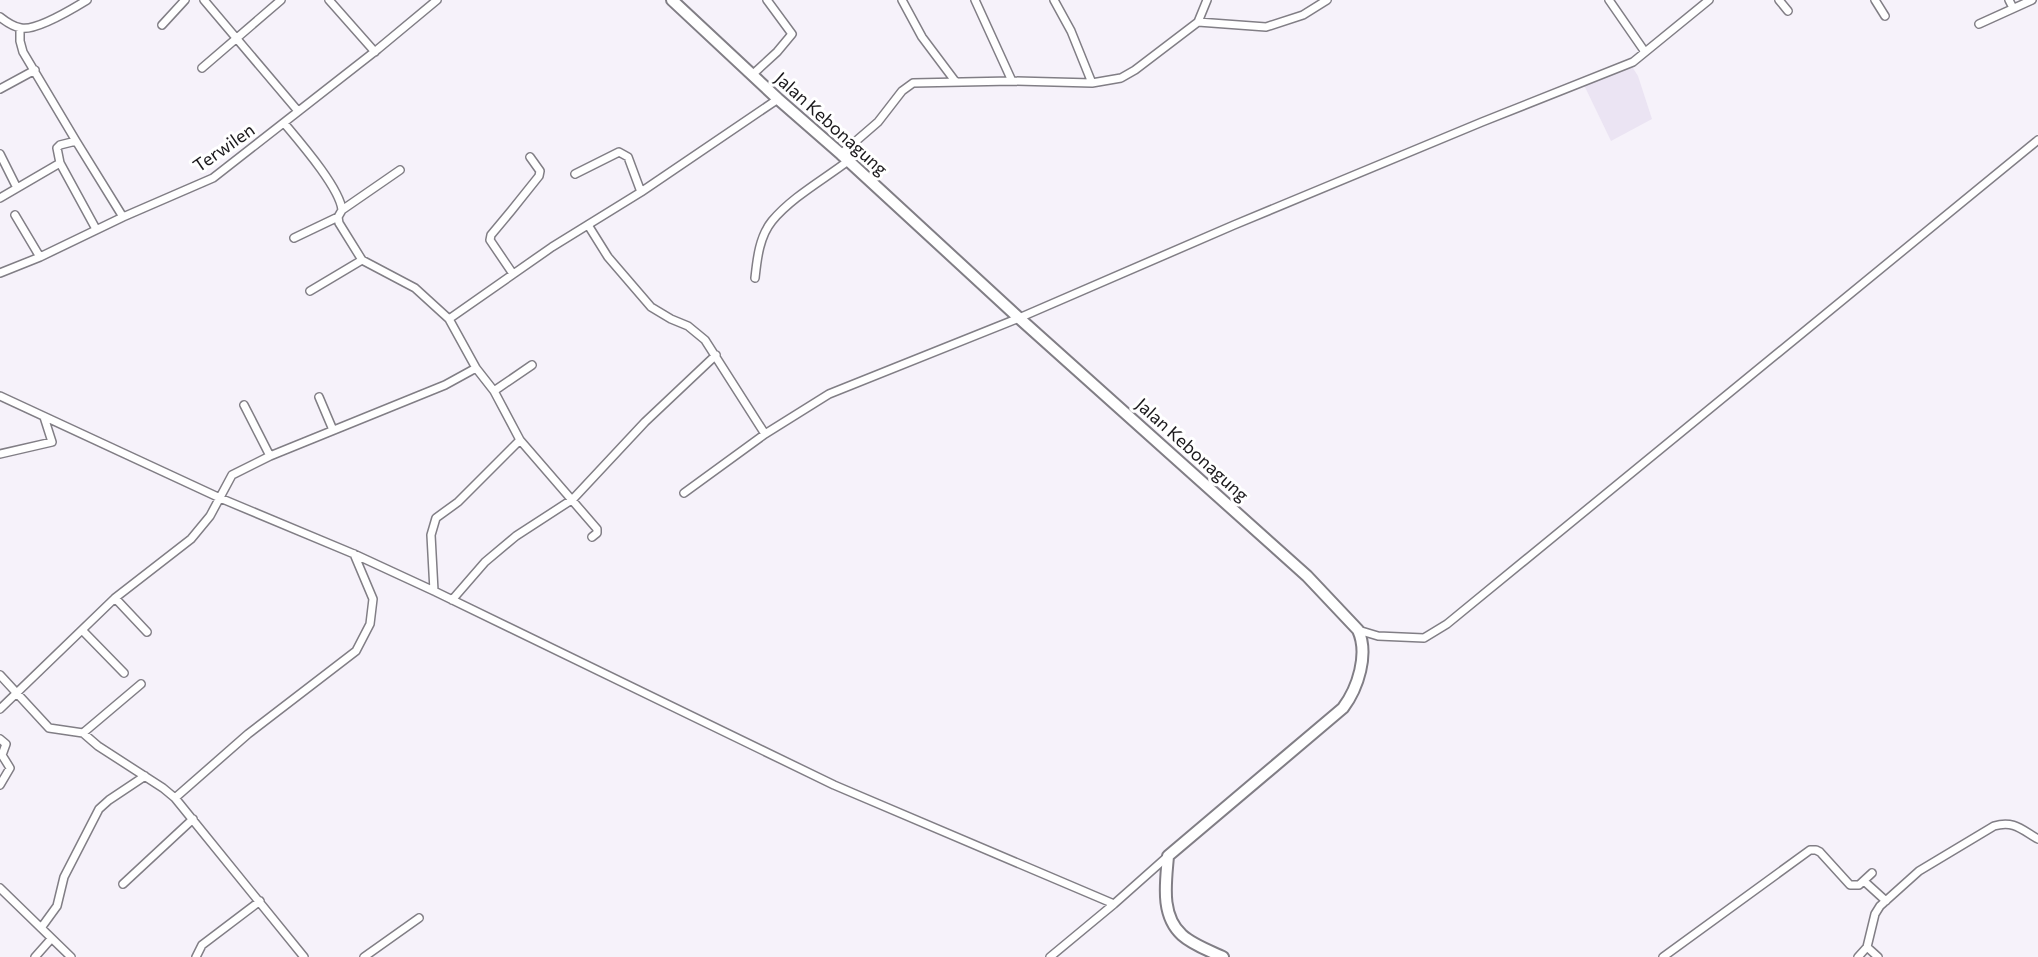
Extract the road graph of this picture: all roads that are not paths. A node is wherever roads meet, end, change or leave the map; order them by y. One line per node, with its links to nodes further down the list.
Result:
1 (87, 0): 27 (street)
2 (185, 0): 26 (street)
3 (204, 0): 28 (street)
4 (281, 0): 28 (street)
5 (329, 0): 29 (street)
6 (437, 0): 29 (street, Terwilen)
7 (672, 0): 33 (main road, Jalan Kebonagung)
8 (767, 0): 33 (street)
9 (902, 0): 34 (street)
10 (975, 0): 35 (street)
11 (1054, 0): 36 (street)
12 (1207, 0): 24 (street)
13 (1327, 0): 24 (street)
14 (1609, 0): 30 (street)
15 (1709, 0): 30 (street)
16 (1779, 0): 21 (street)
17 (1875, 0): 22 (street)
18 (2008, 0): 20 (street)
19 (2031, 0): 20 (street)
20 (2013, 8): 25 (street)
21 (1788, 11)
22 (1885, 16)
23 (1, 19): 27 (street)
24 (1198, 22): 36 (street)
25 (1979, 24)
26 (162, 25)
27 (20, 28): 32 (street)
28 (236, 38): 31 (street); 39 (street)
29 (375, 52): 39 (street, Terwilen)
30 (1645, 52): 65 (street)
31 (202, 68)
32 (35, 70): 37 (street); 42 (street)
33 (752, 75): 38 (main road, Jalan Kebonagung)
34 (955, 81): 35 (street); 45 (street)
35 (1012, 81): 36 (street)
36 (1092, 83)
37 (0, 89)
38 (778, 99): 45 (main road, Jalan Kebonagung); 50 (street)
39 (298, 111): 40 (street, Terwilen)
40 (284, 123): 52 (street); 54 (street, Terwilen)
41 (2038, 140): 89 (street)
42 (75, 141): 46 (street); 54 (street)
43 (0, 154): 49 (street)
44 (530, 157): 62 (street)
45 (844, 157): 63 (street); 65 (main road, Jalan Kebonagung)
46 (60, 163): 49 (street); 57 (street)
47 (400, 170): 52 (street)
48 (575, 174): 50 (street)
49 (17, 188): 51 (street)
50 (641, 192): 56 (street)
51 (0, 198)
52 (342, 210): 55 (street)
53 (15, 215): 59 (street)
54 (123, 217): 57 (street, Terwilen)
55 (338, 217): 58 (street); 60 (street)
56 (588, 225): 62 (street); 67 (street)
57 (96, 229): 59 (street, Terwilen)
58 (294, 238)
59 (40, 257): 61 (street, Terwilen)
60 (362, 260): 64 (street); 66 (street)
61 (0, 273)
62 (513, 274): 66 (street)
63 (755, 279)
64 (310, 291)
65 (1019, 318): 76 (street); 89 (main road, Jalan Kebonagung)
66 (449, 319): 69 (street)
67 (716, 355): 76 (street); 82 (street)
68 (532, 365): 70 (street)
69 (476, 368): 70 (street); 75 (street)
70 (494, 391): 77 (street)
71 (0, 396): 74 (street)
72 (319, 398): 75 (street)
73 (244, 405): 79 (street)
74 (44, 417): 78 (street); 81 (street)
75 (333, 430): 79 (street)
76 (765, 434): 80 (street)
77 (520, 440): 82 (street); 85 (street)
78 (0, 454)
79 (270, 456): 81 (street)
80 (684, 493)
81 (220, 498): 84 (street); 86 (street)
82 (573, 500): 83 (street); 87 (street)
83 (592, 537)
84 (354, 554): 85 (street); 100 (street)
85 (434, 591): 87 (street)
86 (115, 598): 88 (street); 90 (street)
87 (452, 600): 110 (street)
88 (82, 630): 91 (street); 94 (street)
89 (1358, 630): 103 (main road)
90 (147, 632)
91 (124, 673)
92 (0, 675): 94 (street)
93 (141, 684): 96 (street)
94 (16, 693): 95 (street); 96 (street)
95 (0, 709)
96 (83, 733): 98 (street)
97 (0, 739): 99 (street)
98 (145, 776): 100 (street); 112 (street)
99 (0, 785)
100 (175, 798): 101 (street)
101 (193, 819): 106 (street); 108 (street)
102 (2038, 839): 109 (street)
103 (1168, 855): 110 (street); 121 (main road)
104 (1872, 873): 105 (street)
105 (1864, 881): 109 (street); 122 (street)
106 (123, 884)
107 (0, 888): 112 (street)
108 (260, 901): 117 (street); 118 (street)
109 (1886, 901): 114 (street)
110 (1114, 904): 120 (street)
111 (419, 918): 119 (street)
112 (41, 927): 113 (street)
113 (51, 939): 115 (street); 116 (street)
114 (1867, 947): 123 (street); 124 (street)
115 (35, 957)
116 (72, 957)
117 (196, 957)
118 (304, 957)
119 (364, 957)
120 (1050, 957)
121 (1223, 957)
122 (1663, 957)
123 (1858, 957)
124 (1878, 957)

